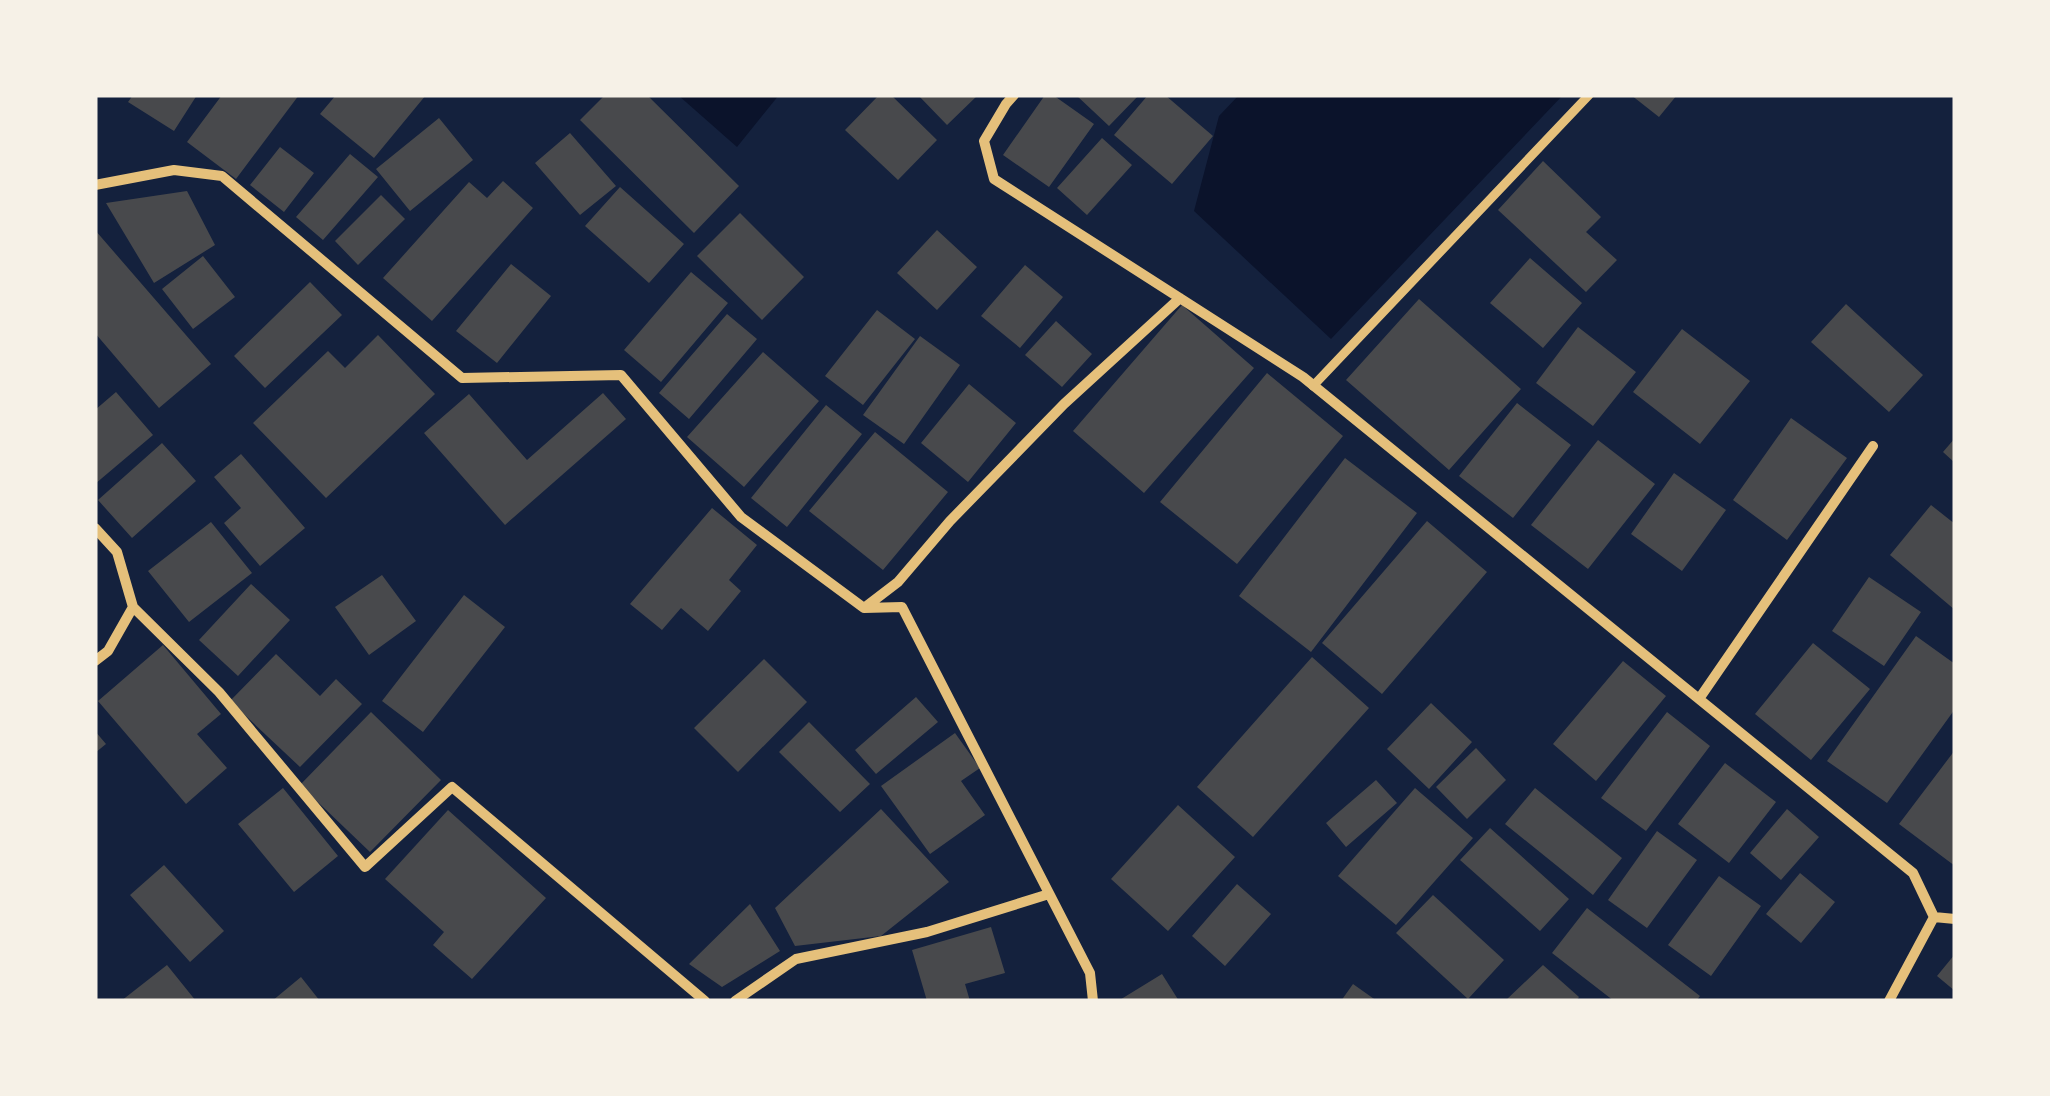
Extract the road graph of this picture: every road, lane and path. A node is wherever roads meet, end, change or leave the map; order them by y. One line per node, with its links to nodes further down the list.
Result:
1 (1014, 95): 4 (street)
2 (1589, 95): 5 (street)
3 (95, 186): 9 (street)
4 (1180, 298): 5 (street); 9 (street)
5 (1314, 386): 11 (street)
6 (1873, 446): 11 (street)
7 (95, 528): 8 (street)
8 (133, 608): 10 (street); 15 (street)
9 (864, 608): 12 (street)
10 (95, 661)
11 (1699, 699): 13 (street)
12 (1048, 894): 16 (street); 17 (street)
13 (1934, 917): 14 (street); 18 (street)
14 (1955, 919)
15 (705, 1001)
16 (735, 1001)
17 (1093, 1001)
18 (1889, 1001)

